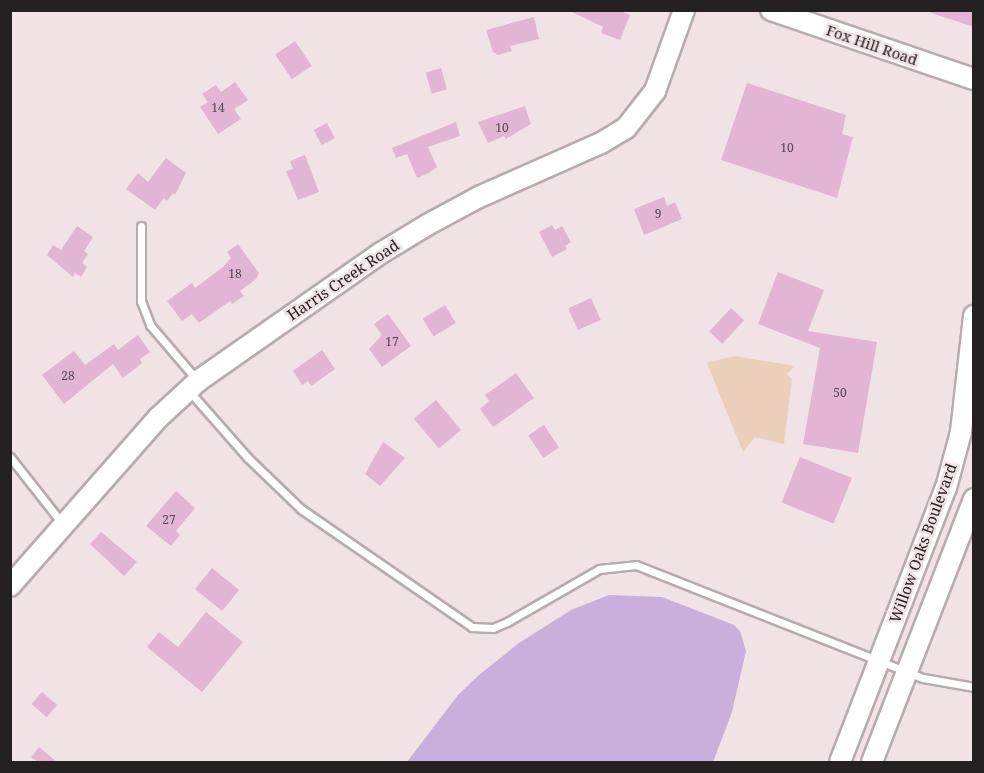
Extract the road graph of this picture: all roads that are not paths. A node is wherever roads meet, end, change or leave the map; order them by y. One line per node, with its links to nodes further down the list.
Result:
1 (684, 10): 6 (street, Harris Creek Road)
2 (771, 10): 3 (street, Fox Hill Road)
3 (974, 79)
4 (141, 226): 6 (lane)
5 (974, 316): 11 (street, Willow Oaks Boulevard)
6 (193, 386): 9 (street, Harris Creek Road); 11 (lane)
7 (10, 457): 9 (lane)
8 (974, 499): 12 (street, Willow Oaks Boulevard)
9 (64, 525): 10 (street, Harris Creek Road)
10 (10, 586)
11 (882, 659): 12 (lane); 14 (street, Willow Oaks Boulevard)
12 (908, 672): 13 (lane); 15 (street, Willow Oaks Boulevard)
13 (974, 687)
14 (840, 762)
15 (872, 762)

